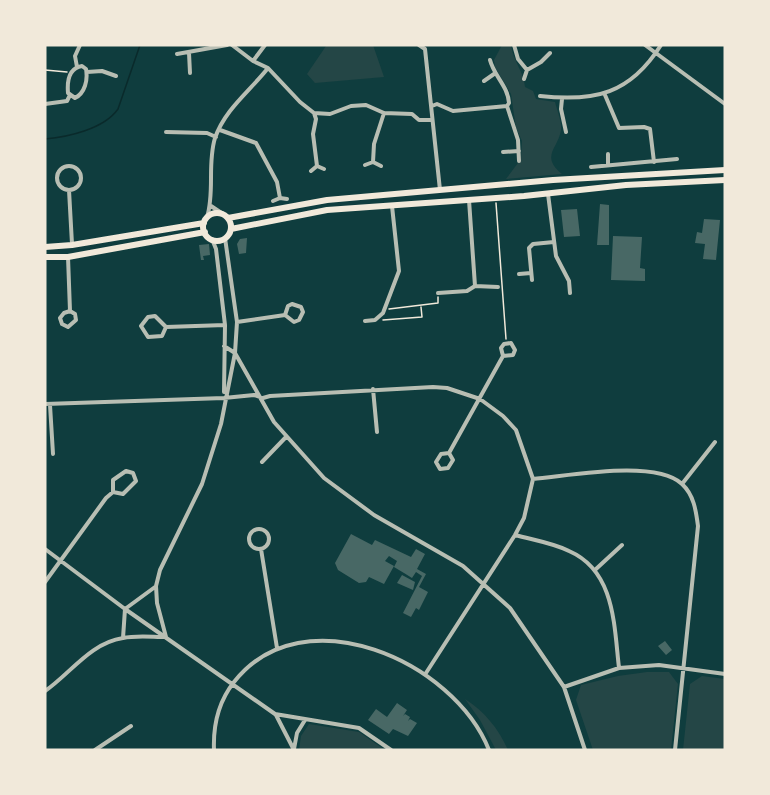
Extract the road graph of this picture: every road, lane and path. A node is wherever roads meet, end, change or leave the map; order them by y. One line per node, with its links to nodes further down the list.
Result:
1 (80, 45): 17 (street)
2 (227, 45): 12 (street)
3 (232, 45): 16 (street)
4 (265, 45): 16 (street)
5 (419, 45): 10 (street)
6 (430, 45): 10 (street)
7 (514, 45): 20 (street)
8 (645, 45): 14 (street)
9 (661, 45): 14 (street)
10 (425, 48): 34 (street)
11 (550, 52): 20 (street)
12 (189, 53): 13 (street); 22 (street)
13 (177, 54)
14 (656, 54): 28 (street); 33 (street)
15 (490, 60): 23 (street)
16 (253, 61): 18 (street)
17 (77, 67): 21 (street); 24 (street)
18 (268, 68): 36 (street); 39 (street)
19 (45, 70): 24 (path)
20 (527, 70): 26 (street)
21 (87, 72): 25 (street); 29 (street)
22 (190, 73)
23 (494, 74): 27 (street); 35 (street)
24 (70, 75): 29 (street)
25 (116, 76)
26 (524, 79)
27 (484, 81)
28 (605, 94): 31 (street); 49 (street)
29 (70, 95): 32 (street)
30 (540, 96): 31 (street)
31 (562, 99): 41 (street)
32 (45, 104)
33 (725, 104)
34 (432, 106): 35 (street); 38 (street)
35 (507, 106): 43 (street)
36 (314, 113): 37 (street); 52 (street)
37 (384, 113): 38 (street); 48 (street)
38 (432, 120): 60 (street)
39 (220, 130): 42 (street); 62 (street)
40 (166, 132): 42 (street)
41 (566, 132)
42 (216, 137): 68 (street)
43 (519, 151): 44 (street); 47 (street)
44 (504, 153)
45 (608, 154): 50 (street)
46 (677, 159): 49 (street)
47 (519, 161)
48 (373, 162): 51 (street); 53 (street)
49 (654, 162): 50 (street)
50 (608, 164): 54 (street)
51 (366, 165)
52 (317, 166): 55 (street); 57 (street)
53 (381, 166)
54 (591, 167)
55 (324, 169)
56 (725, 170): 60 (main road)
57 (310, 171)
58 (725, 180): 61 (main road)
59 (69, 190): 59 (street); 76 (street)
60 (440, 191): 69 (main road)
61 (548, 194): 63 (main road); 75 (street)
62 (280, 198): 64 (street); 66 (street)
63 (496, 198): 65 (main road); 96 (path)
64 (287, 199)
65 (469, 199): 67 (main road); 83 (street)
66 (273, 201)
67 (392, 205): 71 (main road); 88 (street)
68 (211, 206): 69 (street); 70 (street)
69 (225, 216): 70 (main road); 71 (main road)
70 (206, 220): 72 (main road); 76 (main road)
71 (231, 229): 73 (main road)
72 (205, 232): 74 (main road); 79 (main road)
73 (225, 238): 74 (main road); 93 (street)
74 (212, 239): 94 (street)
75 (554, 242): 80 (street); 86 (street)
76 (72, 245): 77 (main road)
77 (45, 247)
78 (45, 257): 79 (main road)
79 (68, 257): 89 (street)
80 (531, 273): 81 (street); 82 (street)
81 (519, 274)
82 (532, 280)
83 (475, 286): 84 (street); 85 (street)
84 (498, 287)
85 (438, 293): 87 (path)
86 (570, 293)
87 (421, 306): 88 (path); 91 (path)
88 (384, 310): 91 (street)
89 (70, 311): 89 (street)
90 (285, 315): 90 (street); 93 (street)
91 (380, 317): 92 (street)
92 (365, 321)
93 (237, 322): 98 (street)
94 (225, 325): 95 (street); 97 (street)
95 (166, 327): 95 (street)
96 (506, 342): 99 (street); 99 (street)
97 (224, 346): 98 (street); 102 (street)
98 (236, 353): 101 (street); 102 (street)
99 (503, 357): 103 (street)
100 (373, 389): 101 (street); 103 (street); 105 (street)
101 (259, 397): 102 (street); 106 (street)
102 (224, 398): 104 (street); 122 (street)
103 (480, 399): 108 (street); 111 (street)
104 (48, 405): 109 (street)
105 (377, 432)
106 (286, 437): 110 (street); 121 (street)
107 (715, 442): 112 (street)
108 (449, 453): 108 (street)
109 (53, 454)
110 (262, 462)
111 (533, 479): 112 (street); 114 (street)
112 (682, 484): 128 (street)
113 (113, 492): 113 (street); 118 (street)
114 (515, 535): 119 (street); 121 (street)
115 (622, 545): 119 (street)
116 (45, 549): 118 (street)
117 (261, 549): 117 (street); 126 (street)
118 (61, 561): 120 (street); 123 (street)
119 (596, 569): 127 (street)
120 (45, 582)
121 (484, 584): 129 (street); 132 (street)
122 (156, 586): 123 (street); 124 (street)
123 (125, 609): 124 (street); 125 (street)
124 (166, 637): 125 (street); 131 (street)
125 (123, 638): 133 (street)
126 (277, 648): 129 (street); 131 (street)
127 (619, 668): 128 (street); 132 (street)
128 (684, 668): 130 (street); 143 (street)
129 (426, 673): 141 (street)
130 (725, 674)
131 (232, 684): 134 (street); 138 (street)
132 (564, 687): 142 (street)
133 (45, 691)
134 (275, 714): 135 (street); 139 (street)
135 (305, 720): 139 (street); 140 (street)
136 (131, 726): 137 (street)
137 (95, 750)
138 (214, 750)
139 (294, 750)
140 (391, 750)
141 (489, 750)
142 (585, 750)
143 (675, 750)

